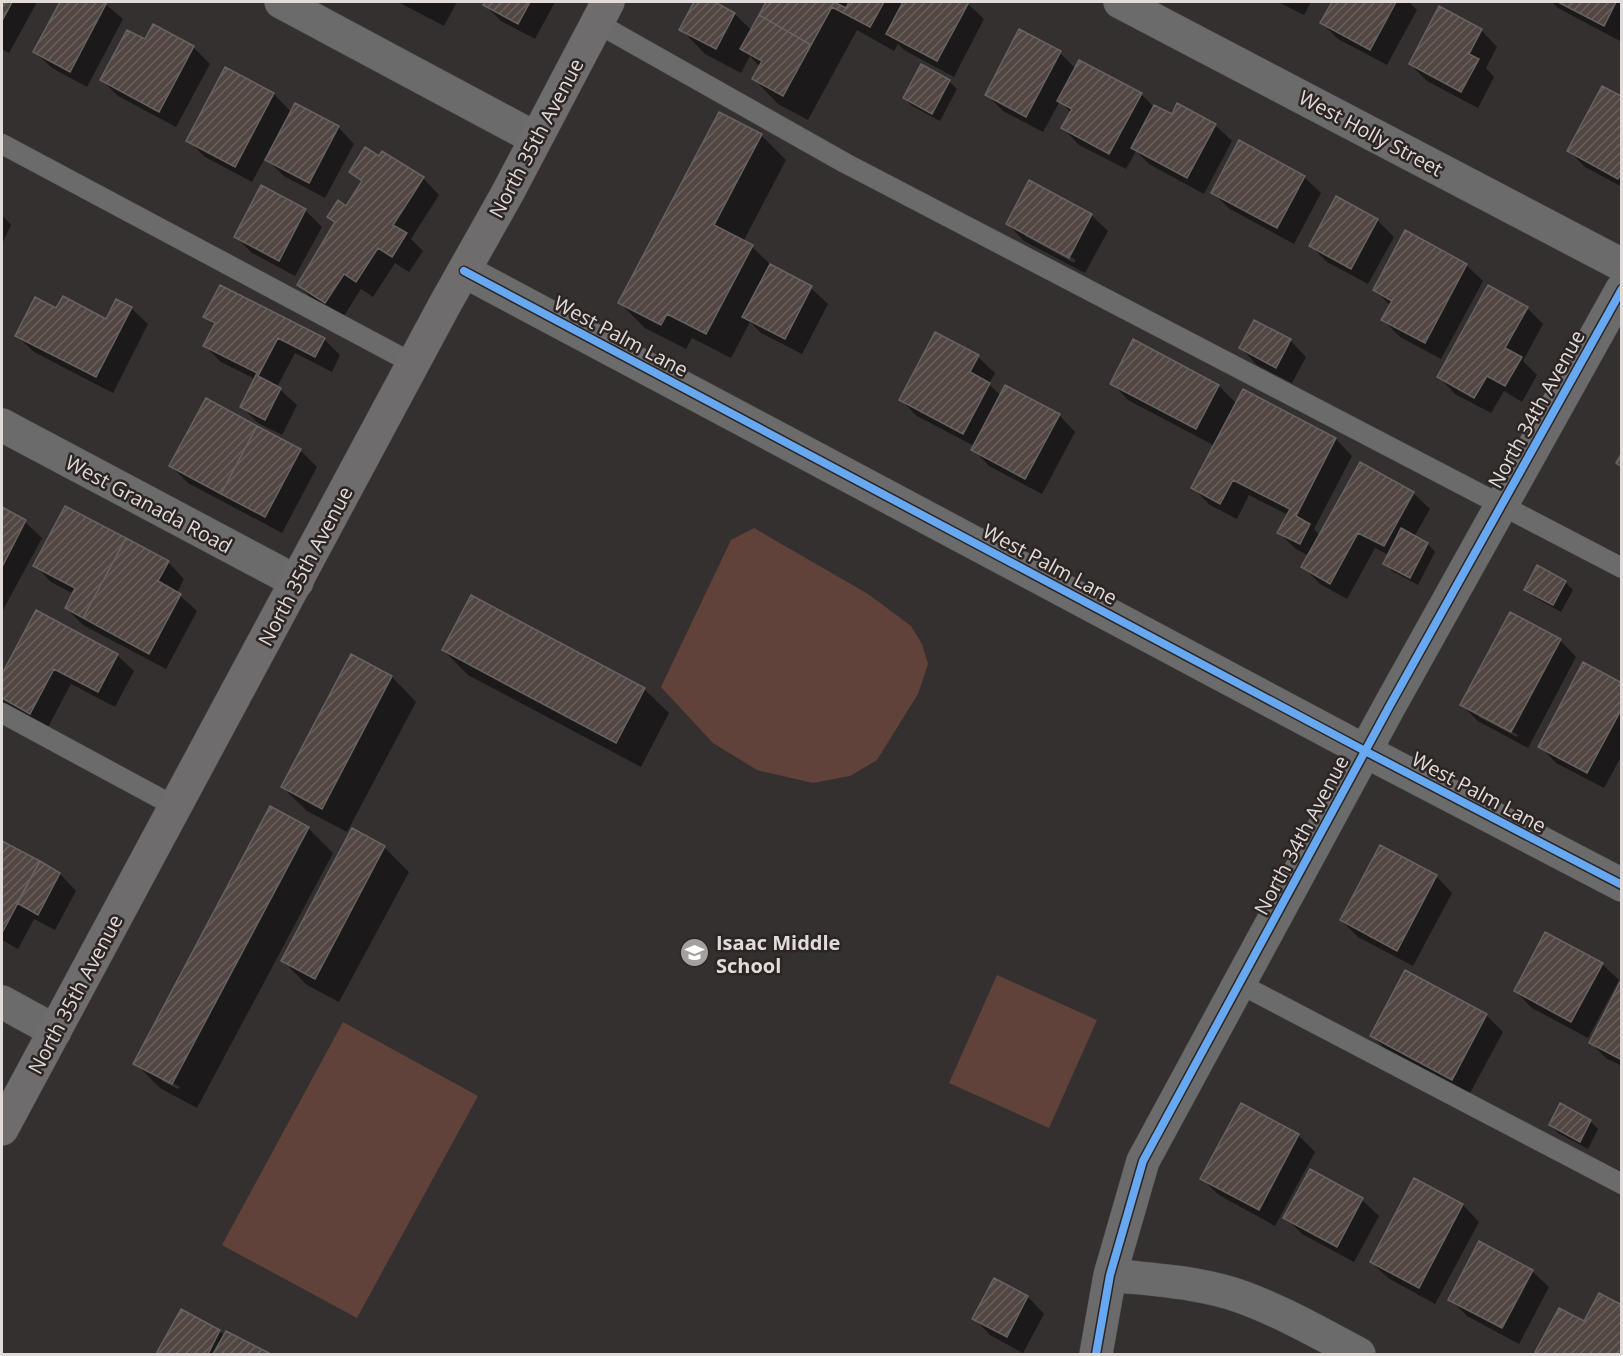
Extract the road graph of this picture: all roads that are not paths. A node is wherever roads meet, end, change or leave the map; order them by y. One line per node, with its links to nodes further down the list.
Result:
1 (281, 2): 4 (street)
2 (1120, 2): 6 (street, West Holly Street)
3 (602, 12): 4 (main road, North 35th Avenue); 11 (lane)
4 (535, 138): 7 (main road, North 35th Avenue)
5 (2, 144): 9 (lane)
6 (1622, 266)
7 (464, 271): 9 (main road, North 35th Avenue); 15 (street, West Palm Lane)
8 (1622, 289): 11 (street, North 34th Avenue)
9 (414, 364): 13 (main road, North 35th Avenue)
10 (2, 425): 13 (street, West Granada Road)
11 (1502, 505): 12 (lane); 15 (street, North 34th Avenue)
12 (1622, 568)
13 (297, 582): 16 (main road, North 35th Avenue)
14 (2, 713): 16 (lane)
15 (1365, 751): 17 (street, West Palm Lane); 18 (street, North 34th Avenue)
16 (176, 807): 20 (main road, North 35th Avenue)
17 (1622, 885)
18 (1240, 984): 22 (lane); 23 (street, North 34th Avenue)
19 (2, 1002): 20 (street)
20 (55, 1031): 21 (main road, North 35th Avenue)
21 (2, 1129)
22 (1622, 1184)
23 (1110, 1275): 24 (street, North 34th Avenue); 25 (street)
24 (1096, 1354)
25 (1359, 1354)

